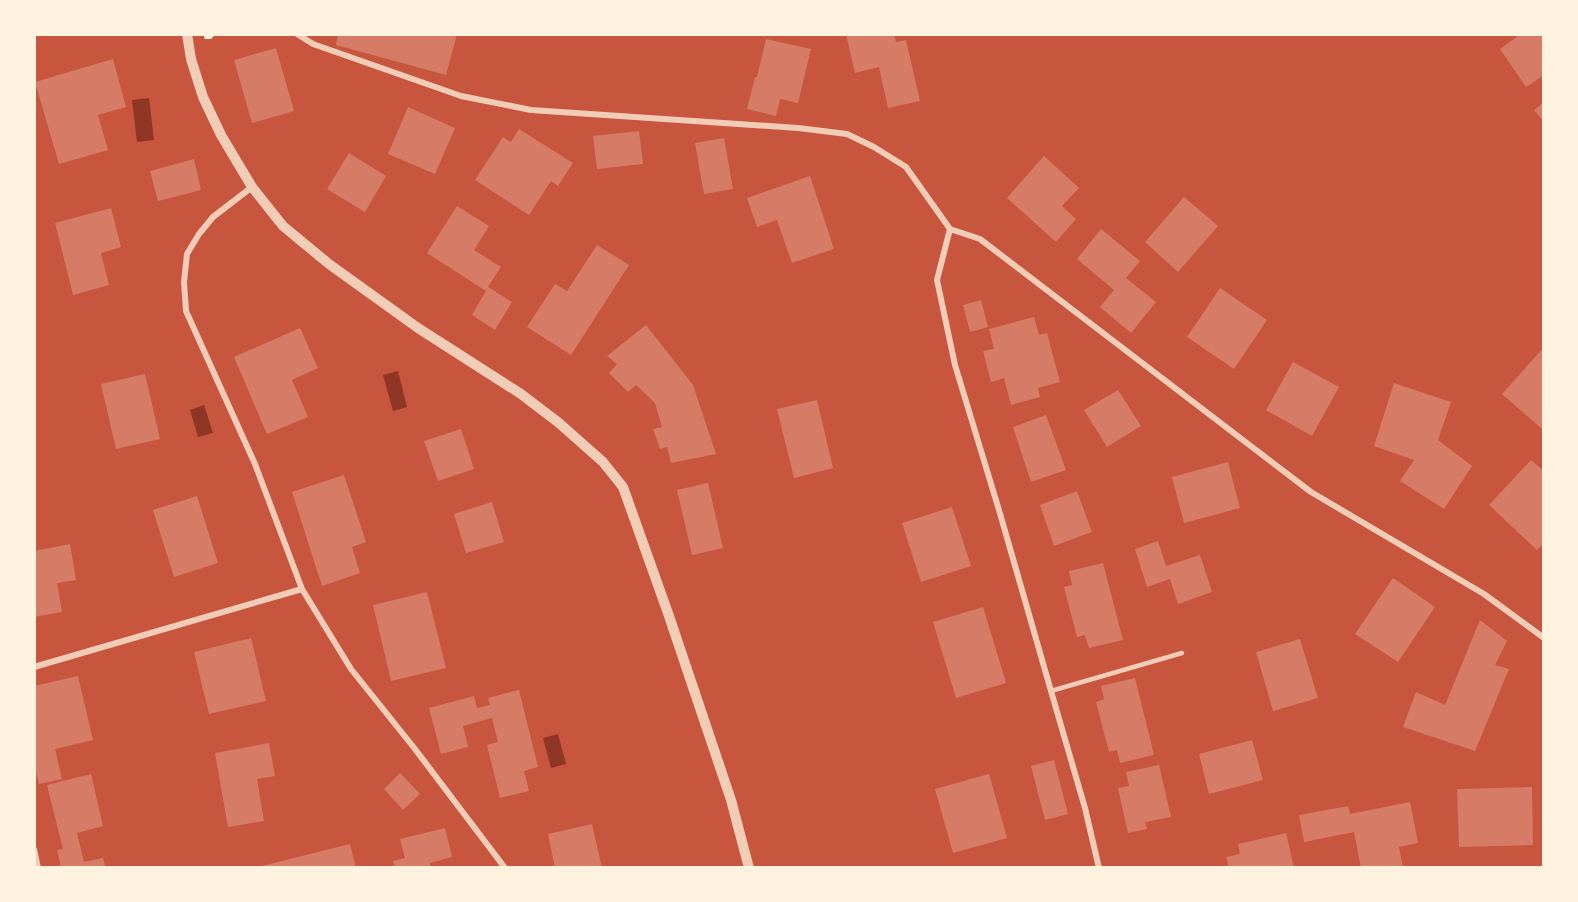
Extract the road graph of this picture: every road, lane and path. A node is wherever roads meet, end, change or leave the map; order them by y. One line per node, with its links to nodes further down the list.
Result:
1 (187, 34): 3 (street)
2 (297, 34): 4 (street)
3 (252, 187): 5 (street); 13 (street)
4 (950, 229): 6 (street); 9 (street)
5 (302, 589): 8 (street); 12 (street)
6 (1544, 638)
7 (1182, 653): 9 (lane)
8 (34, 667)
9 (1051, 690): 14 (street)
10 (34, 849): 11 (street)
11 (38, 867)
12 (505, 867)
13 (749, 867)
14 (1099, 867)

